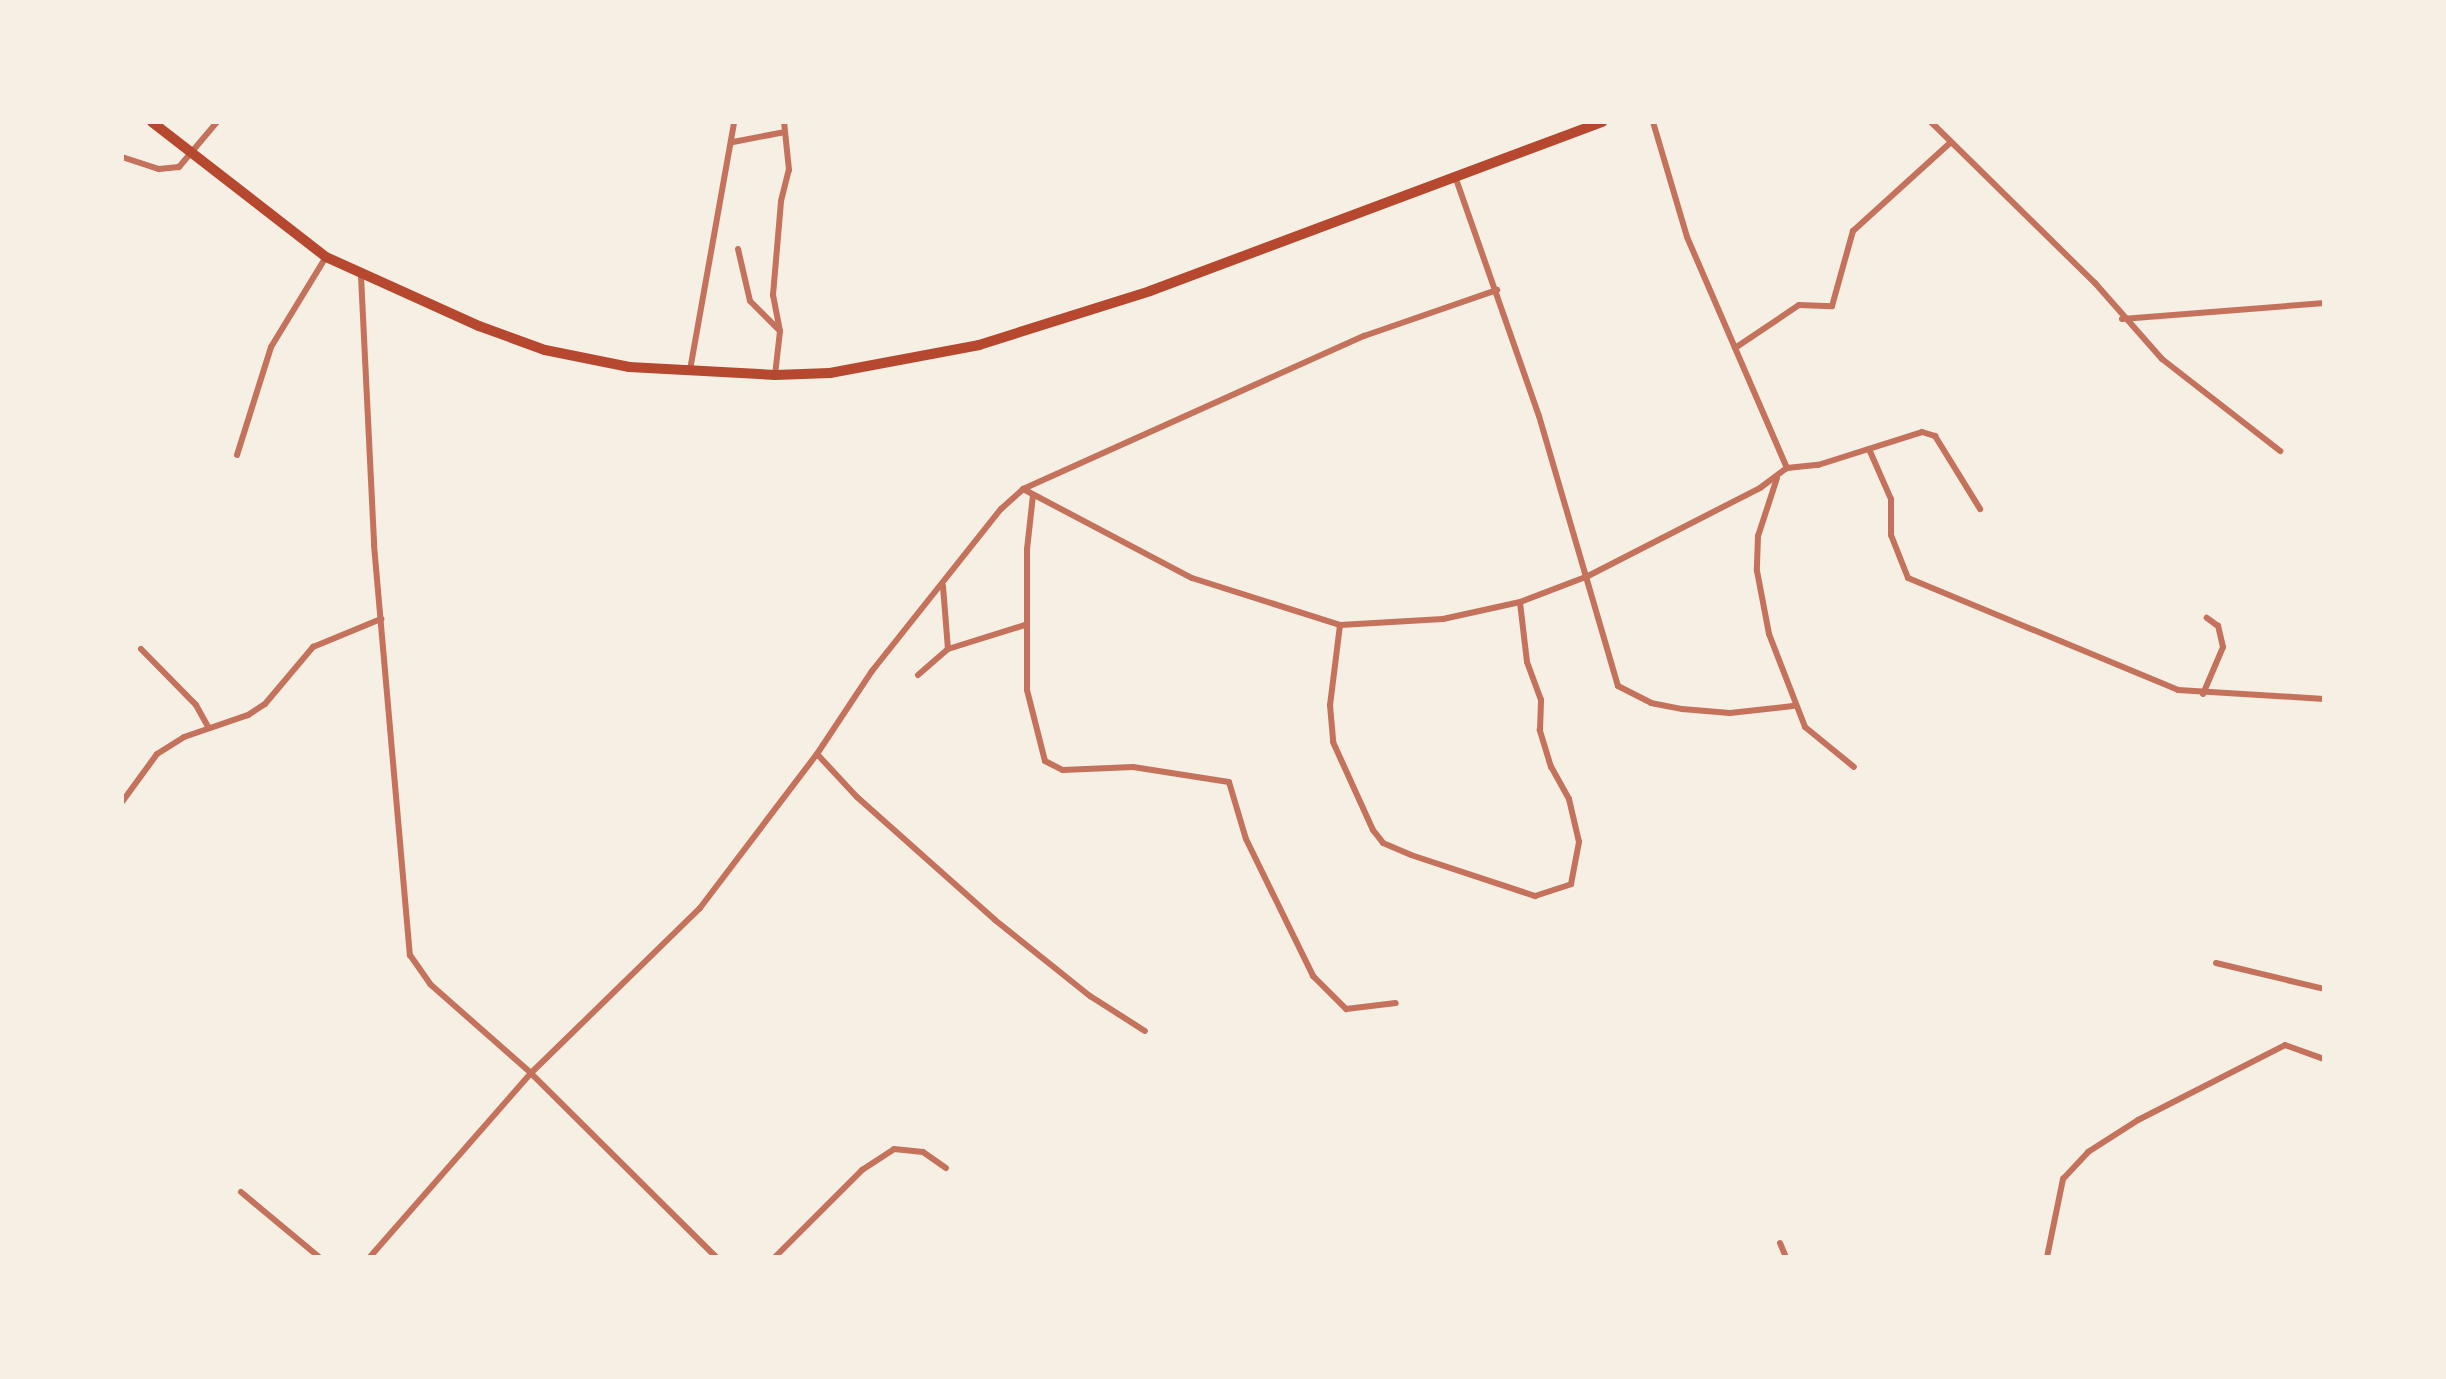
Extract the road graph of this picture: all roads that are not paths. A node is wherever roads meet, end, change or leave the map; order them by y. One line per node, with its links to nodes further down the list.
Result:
1 (152, 122): 11 (main road)
2 (217, 122): 11 (street)
3 (734, 122): 9 (street)
4 (784, 122): 8 (street)
5 (1603, 122): 13 (main road)
6 (1653, 122): 21 (street)
7 (1931, 122): 10 (street)
8 (785, 132): 9 (street); 20 (street)
9 (733, 142): 22 (street)
10 (1951, 142): 19 (street); 21 (street)
11 (191, 155): 12 (street); 15 (main road)
12 (122, 157)
13 (1456, 179): 17 (street); 23 (main road)
14 (738, 249): 20 (street)
15 (326, 257): 16 (main road); 26 (street)
16 (361, 276): 22 (main road); 36 (street)
17 (1497, 290): 29 (street); 32 (street)
18 (2324, 303): 19 (street)
19 (2122, 319): 25 (street)
20 (780, 331): 23 (street)
21 (1735, 348): 27 (street)
22 (690, 373): 23 (main road)
23 (775, 375)
24 (1869, 449): 27 (street); 31 (street); 42 (street)
25 (2280, 451)
26 (237, 455)
27 (1787, 468): 28 (street)
28 (1778, 474): 32 (street); 44 (street)
29 (1023, 489): 30 (street); 33 (street)
30 (1033, 495): 37 (street); 38 (street)
31 (1980, 509)
32 (1588, 576): 34 (street); 44 (street)
33 (943, 586): 40 (street); 46 (street)
34 (1520, 602): 38 (street); 38 (street)
35 (2207, 618): 42 (street)
36 (381, 619): 45 (street); 54 (street)
37 (1025, 625): 40 (street); 51 (street)
38 (1340, 625)
39 (141, 649): 45 (street)
40 (948, 649): 41 (street)
41 (918, 675)
42 (2203, 694): 43 (street)
43 (2324, 699)
44 (1793, 706): 47 (street)
45 (209, 728): 48 (street)
46 (817, 754): 52 (street); 54 (street)
47 (1854, 767)
48 (122, 802)
49 (2216, 963): 50 (street)
50 (2324, 989)
51 (1396, 1003)
52 (1145, 1031)
53 (2324, 1059): 63 (street)
54 (531, 1073): 59 (street); 60 (street)
55 (946, 1168): 61 (street)
56 (241, 1192): 58 (street)
57 (1780, 1243): 62 (street)
58 (319, 1257)
59 (370, 1257)
60 (716, 1257)
61 (775, 1257)
62 (1786, 1257)
63 (2047, 1257)

